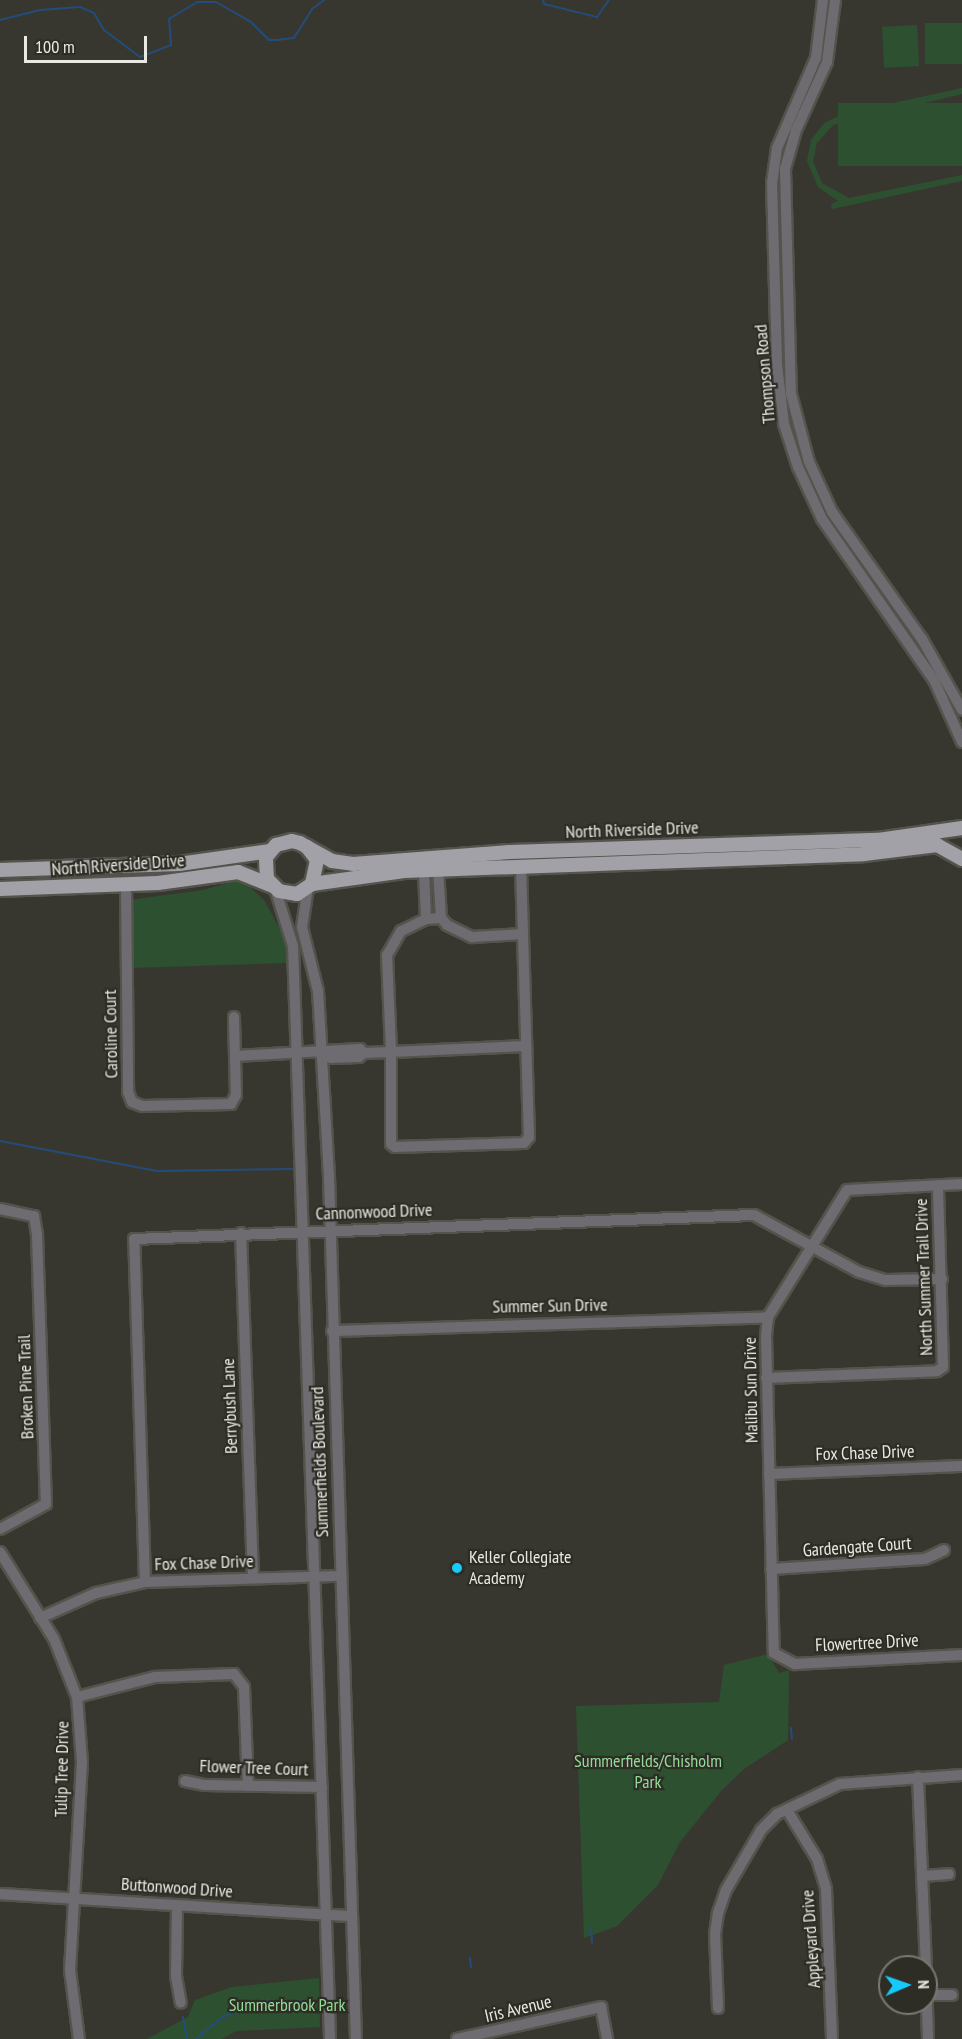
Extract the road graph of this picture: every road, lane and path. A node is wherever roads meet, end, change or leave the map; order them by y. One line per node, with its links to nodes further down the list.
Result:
1 (823, 0): 3 (street, Thompson Road)
2 (835, 0): 3 (street, Thompson Road)
3 (818, 70): 4 (street, Thompson Road)
4 (784, 379): 5 (street, Thompson Road); 6 (street, Thompson Road)
5 (840, 524): 6 (street); 7 (street, Thompson Road)
6 (828, 528): 7 (street, Thompson Road)
7 (957, 707): 8 (street, Thompson Road)
8 (962, 742)
9 (962, 829): 12 (main road, North Riverside Drive); 13 (main road, North Riverside Drive)
10 (308, 847): 11 (main road, North Riverside Drive); 12 (main road, North Riverside Drive); 18 (main road)
11 (270, 851): 15 (main road, North Riverside Drive); 19 (main road)
12 (698, 853): 13 (main road, North Riverside Drive); 14 (main road, North Riverside Drive)
13 (962, 859)
14 (521, 866): 16 (main road, North Riverside Drive); 23 (street)
15 (0, 870)
16 (431, 870): 18 (main road, North Riverside Drive); 21 (street); 22 (street)
17 (126, 885): 19 (main road, North Riverside Drive); 20 (main road, North Riverside Drive); 29 (street, Caroline Court)
18 (310, 885): 19 (main road, North Riverside Drive); 27 (street, Summerfields Boulevard)
19 (273, 887): 28 (street, Summerfields Boulevard)
20 (0, 889)
21 (441, 918): 22 (street); 23 (street)
22 (426, 919): 26 (street)
23 (523, 934): 25 (street)
24 (234, 1017): 29 (street, Caroline Court)
25 (526, 1046): 26 (street); 26 (street)
26 (391, 1052): 27 (street)
27 (320, 1054): 28 (street); 33 (street, Summerfields Boulevard)
28 (298, 1055): 29 (street); 34 (street, Summerfields Boulevard)
29 (235, 1056)
30 (962, 1184): 31 (street, Malibu Sun Drive)
31 (938, 1185): 36 (street, Malibu Sun Drive); 37 (street, North Summer Trail Drive)
32 (0, 1209): 43 (street, Broken Pine Trail)
33 (329, 1230): 34 (street, Cannonwood Drive); 36 (street, Cannonwood Drive); 39 (street, Summerfields Boulevard)
34 (304, 1231): 35 (street, Cannonwood Drive); 47 (street, Summerfields Boulevard)
35 (241, 1233): 49 (street, Berrybush Lane); 50 (street, Cannonwood Drive)
36 (812, 1244): 37 (street, Cannonwood Drive); 38 (street, Malibu Sun Drive)
37 (942, 1279): 40 (street, North Summer Trail Drive)
38 (768, 1317): 39 (street, Summer Sun Drive); 40 (street, Malibu Sun Drive)
39 (332, 1331): 48 (street, Summerfields Boulevard)
40 (766, 1378): 42 (street, Malibu Sun Drive)
41 (962, 1466): 42 (street, Fox Chase Drive)
42 (769, 1474): 46 (street, Malibu Sun Drive)
43 (0, 1529)
44 (944, 1550): 46 (street, Gardengate Court)
45 (0, 1552): 51 (street, Tulip Tree Drive)
46 (771, 1569): 53 (street, Malibu Sun Drive)
47 (315, 1576): 48 (street, Fox Chase Drive); 49 (street, Fox Chase Drive); 59 (street, Summerfields Boulevard)
48 (340, 1576): 67 (street, Summerfields Boulevard)
49 (252, 1578): 50 (street, Fox Chase Drive)
50 (145, 1582): 51 (street, Fox Chase Drive)
51 (40, 1618): 54 (street, Tulip Tree Drive)
52 (962, 1654): 53 (street, Flowertree Drive)
53 (776, 1655)
54 (77, 1697): 58 (street); 64 (street, Tulip Tree Drive)
55 (962, 1775): 56 (street)
56 (918, 1777): 60 (street); 62 (street)
57 (184, 1781): 58 (street, Flower Tree Court)
58 (248, 1786): 59 (street, Flower Tree Court)
59 (322, 1787): 66 (street, Summerfields Boulevard)
60 (787, 1810): 72 (street); 80 (street, Appleyard Drive)
61 (949, 1875): 62 (street)
62 (922, 1876): 68 (street)
63 (0, 1894): 64 (street, Buttonwood Drive)
64 (72, 1898): 65 (street, Buttonwood Drive); 75 (street, Tulip Tree Drive)
65 (177, 1905): 66 (street, Buttonwood Drive); 71 (street)
66 (326, 1914): 67 (street, Buttonwood Drive); 76 (street, Summerfields Boulevard)
67 (351, 1916): 77 (street, Summerfields Boulevard)
68 (925, 1955)
69 (938, 1995): 70 (street)
70 (952, 1995)
71 (181, 2003)
72 (718, 2008)
73 (927, 2015): 81 (street)
74 (503, 2035): 78 (street, Iris Avenue); 79 (street, Iris Avenue)
75 (79, 2039)
76 (330, 2039)
77 (356, 2039)
78 (457, 2039)
79 (607, 2039)
80 (832, 2039)
81 (928, 2039)

